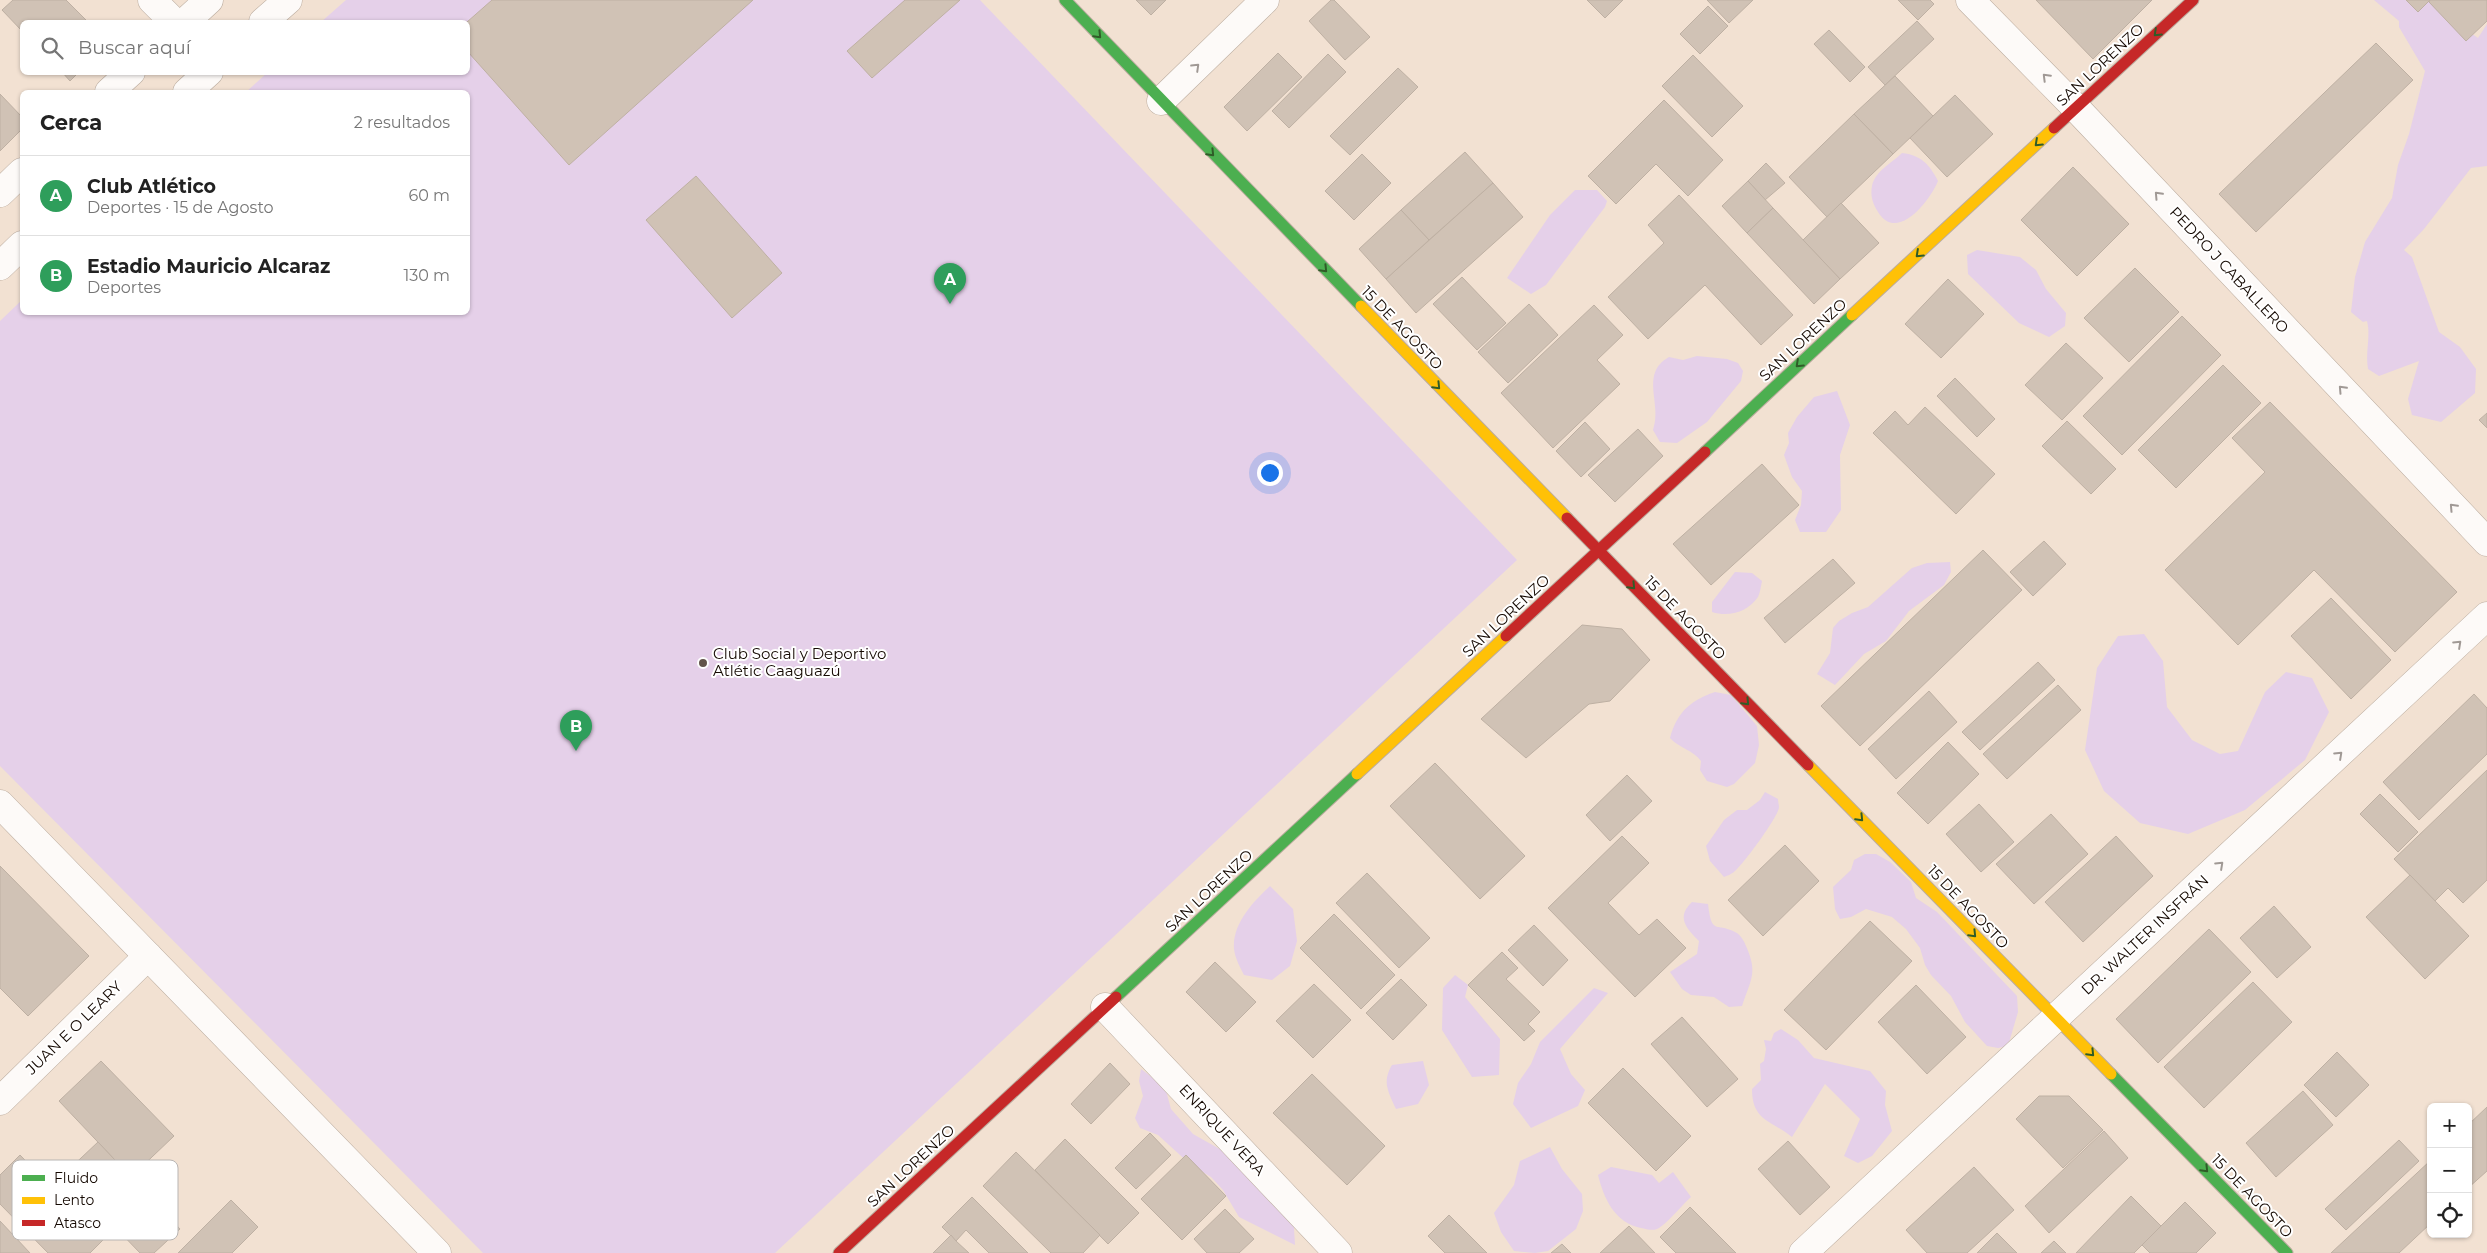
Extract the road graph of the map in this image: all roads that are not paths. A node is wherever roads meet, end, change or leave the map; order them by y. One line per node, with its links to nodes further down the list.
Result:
1 (152, 0): 8 (street)
2 (209, 0): 9 (street)
3 (288, 0): 10 (street)
4 (1065, 0): 15 (street, 15 DE AGOSTO, one-way to 15)
5 (1265, 0): 15 (street, one-way to 5)
6 (1970, 0): 16 (street, PEDRO J CABALLERO, one-way to 6)
7 (2193, 0): 16 (street, SAN LORENZO, one-way to 16)
8 (172, 20)
9 (187, 20)
10 (265, 20)
11 (127, 75): 13 (street)
12 (206, 75): 14 (street)
13 (111, 90)
14 (190, 90)
15 (1161, 101): 22 (street, 15 DE AGOSTO, one-way to 22)
16 (2076, 108): 21 (street, PEDRO J CABALLERO, one-way to 16); 22 (street, SAN LORENZO, one-way to 22)
17 (20, 174): 18 (street)
18 (0, 193)
19 (20, 247): 20 (street)
20 (0, 266)
21 (2487, 542)
22 (1598, 551): 26 (street, SAN LORENZO); 27 (street, 15 DE AGOSTO, one-way to 27)
23 (2487, 616): 27 (street, DR. WALTER INSFRÁN, one-way to 23)
24 (0, 804): 25 (street)
25 (148, 956): 28 (street, JUAN E O LEARY); 29 (street)
26 (1105, 1007): 30 (street, SAN LORENZO); 31 (street, ENRIQUE VERA)
27 (2056, 1018): 32 (street, DR. WALTER INSFRÁN); 33 (street, 15 DE AGOSTO, one-way to 33)
28 (0, 1101)
29 (437, 1253)
30 (839, 1253)
31 (1338, 1253)
32 (1803, 1253)
33 (2287, 1253)

